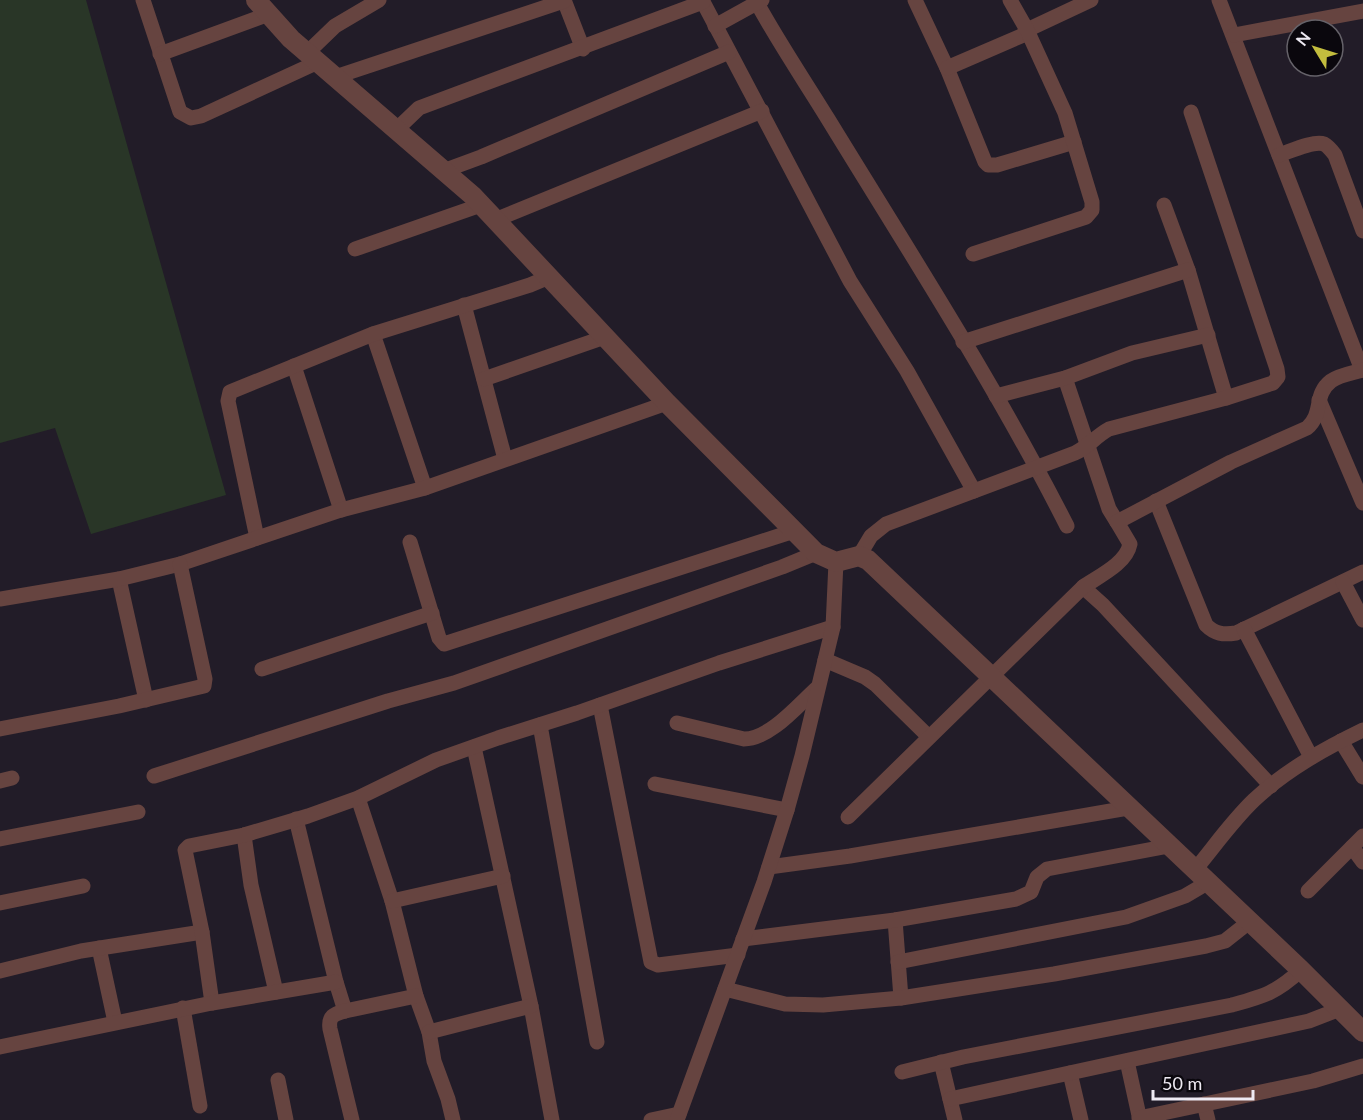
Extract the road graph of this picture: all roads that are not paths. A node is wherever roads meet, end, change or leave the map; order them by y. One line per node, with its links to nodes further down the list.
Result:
1 (143, 0): 17 (street)
2 (379, 0): 18 (street)
3 (915, 0): 19 (street)
4 (1010, 0): 13 (street)
5 (1090, 0): 13 (street)
6 (1219, 0): 14 (street)
7 (564, 1): 15 (street); 20 (street)
8 (703, 1): 12 (street); 15 (street)
9 (759, 2): 12 (street); 39 (street)
10 (262, 7): 17 (street); 18 (street)
11 (1363, 11): 14 (street)
12 (715, 26): 16 (street)
13 (1027, 32): 19 (street); 24 (street)
14 (1234, 35): 25 (street)
15 (583, 49): 23 (street)
16 (729, 52): 21 (street); 26 (street)
17 (160, 54): 18 (street)
18 (313, 58): 20 (street)
19 (947, 68): 24 (street)
20 (335, 77): 23 (street)
21 (762, 111): 29 (street); 52 (street)
22 (1191, 112): 45 (street)
23 (396, 130): 26 (street)
24 (1074, 142): 32 (street)
25 (1279, 155): 30 (street); 41 (street)
26 (443, 171): 27 (street)
27 (481, 205): 29 (street); 31 (street)
28 (1164, 205): 33 (street)
29 (495, 220): 34 (street)
30 (1363, 231)
31 (355, 249)
32 (973, 254)
33 (1188, 270): 37 (street); 39 (street)
34 (549, 277): 35 (street); 38 (street)
35 (464, 305): 36 (street); 43 (street)
36 (373, 334): 40 (street); 51 (street)
37 (1208, 335): 42 (street); 45 (street)
38 (605, 337): 43 (street); 47 (street)
39 (963, 342): 44 (street)
40 (294, 366): 55 (street); 59 (street)
41 (1363, 370): 46 (street)
42 (1065, 378): 44 (street); 48 (street)
43 (484, 380): 49 (street)
44 (996, 396): 50 (street)
45 (1226, 398): 48 (street)
46 (1319, 400): 53 (street); 54 (street)
47 (668, 403): 49 (street); 58 (street)
48 (1087, 447): 50 (street); 56 (street)
49 (505, 459): 51 (street)
50 (1038, 469): 52 (street); 57 (street)
51 (425, 488): 55 (street)
52 (974, 491): 62 (street)
53 (1156, 501): 56 (street); 73 (street)
54 (1363, 503)
55 (340, 510): 59 (street)
56 (1116, 522): 68 (street)
57 (1067, 526)
58 (794, 531): 61 (street); 70 (street)
59 (256, 538): 64 (street)
60 (410, 543): 70 (street)
61 (816, 553): 63 (street); 88 (street)
62 (859, 556): 63 (street); 76 (street)
63 (836, 562): 72 (street)
64 (180, 564): 66 (street); 78 (street)
65 (1363, 572): 67 (street)
66 (119, 579): 69 (street); 78 (street)
67 (1343, 582): 71 (street); 73 (street)
68 (1083, 587): 76 (street); 91 (street)
69 (0, 599)
70 (432, 613): 75 (street)
71 (1363, 620)
72 (833, 627): 74 (street); 79 (street)
73 (1244, 629): 87 (street)
74 (825, 660): 77 (street); 84 (street)
75 (262, 669)
76 (990, 676): 84 (street); 93 (street)
77 (818, 688): 80 (street); 94 (street)
78 (146, 700): 82 (street)
79 (600, 705): 81 (street); 115 (street)
80 (677, 723)
81 (540, 725): 86 (street); 132 (street)
82 (0, 729)
83 (1363, 730): 85 (street)
84 (929, 737): 96 (street)
85 (1341, 741): 87 (street); 89 (street)
86 (474, 747): 92 (street); 104 (street)
87 (1311, 757): 91 (street)
88 (154, 776)
89 (1363, 777)
90 (655, 784): 94 (street)
91 (1271, 786): 105 (street)
92 (358, 798): 97 (street); 108 (street)
93 (1128, 808): 101 (street); 103 (street)
94 (787, 810): 103 (street)
95 (138, 812): 99 (street)
96 (848, 817)
97 (296, 819): 98 (street); 119 (street)
98 (244, 835): 112 (street); 121 (street)
99 (0, 839)
100 (1358, 841): 102 (street); 107 (street)
101 (1169, 846): 105 (street); 110 (street)
102 (1363, 862)
103 (769, 867): 113 (street)
104 (503, 876): 108 (street); 125 (street)
105 (1201, 877): 111 (street); 116 (street)
106 (83, 886): 109 (street)
107 (1308, 891)
108 (392, 901): 122 (street)
109 (0, 903)
110 (895, 920): 113 (street); 116 (street)
111 (1249, 922): 117 (street); 123 (street)
112 (202, 932): 114 (street); 124 (street)
113 (743, 939): 115 (street)
114 (99, 948): 118 (street); 129 (street)
115 (738, 956): 120 (street)
116 (898, 962): 123 (street)
117 (1301, 970): 127 (street); 135 (street)
118 (0, 971)
119 (336, 982): 121 (street); 128 (street)
120 (725, 989): 123 (street); 143 (street)
121 (276, 992): 124 (street)
122 (416, 996): 128 (street); 130 (street)
123 (901, 998)
124 (212, 1003): 126 (street)
125 (531, 1006): 130 (street); 148 (street)
126 (183, 1008): 129 (street); 142 (street)
127 (1340, 1009): 131 (street); 134 (street)
128 (345, 1011): 146 (street)
129 (115, 1022): 133 (street)
130 (429, 1032): 147 (street)
131 (1363, 1032)
132 (597, 1042)
133 (0, 1047)
134 (1127, 1061): 138 (street); 144 (street)
135 (941, 1062): 137 (street); 140 (street)
136 (1363, 1066): 141 (street)
137 (902, 1072)
138 (1070, 1073): 140 (street); 151 (street)
139 (278, 1080): 145 (street)
140 (950, 1099): 150 (street)
141 (1204, 1104): 144 (street); 152 (street)
142 (200, 1106)
143 (678, 1117): 149 (street)
144 (1140, 1119)
145 (286, 1120)
146 (352, 1120)
147 (453, 1120)
148 (552, 1120)
149 (651, 1120)
150 (955, 1120)
151 (1081, 1120)
152 (1208, 1120)

